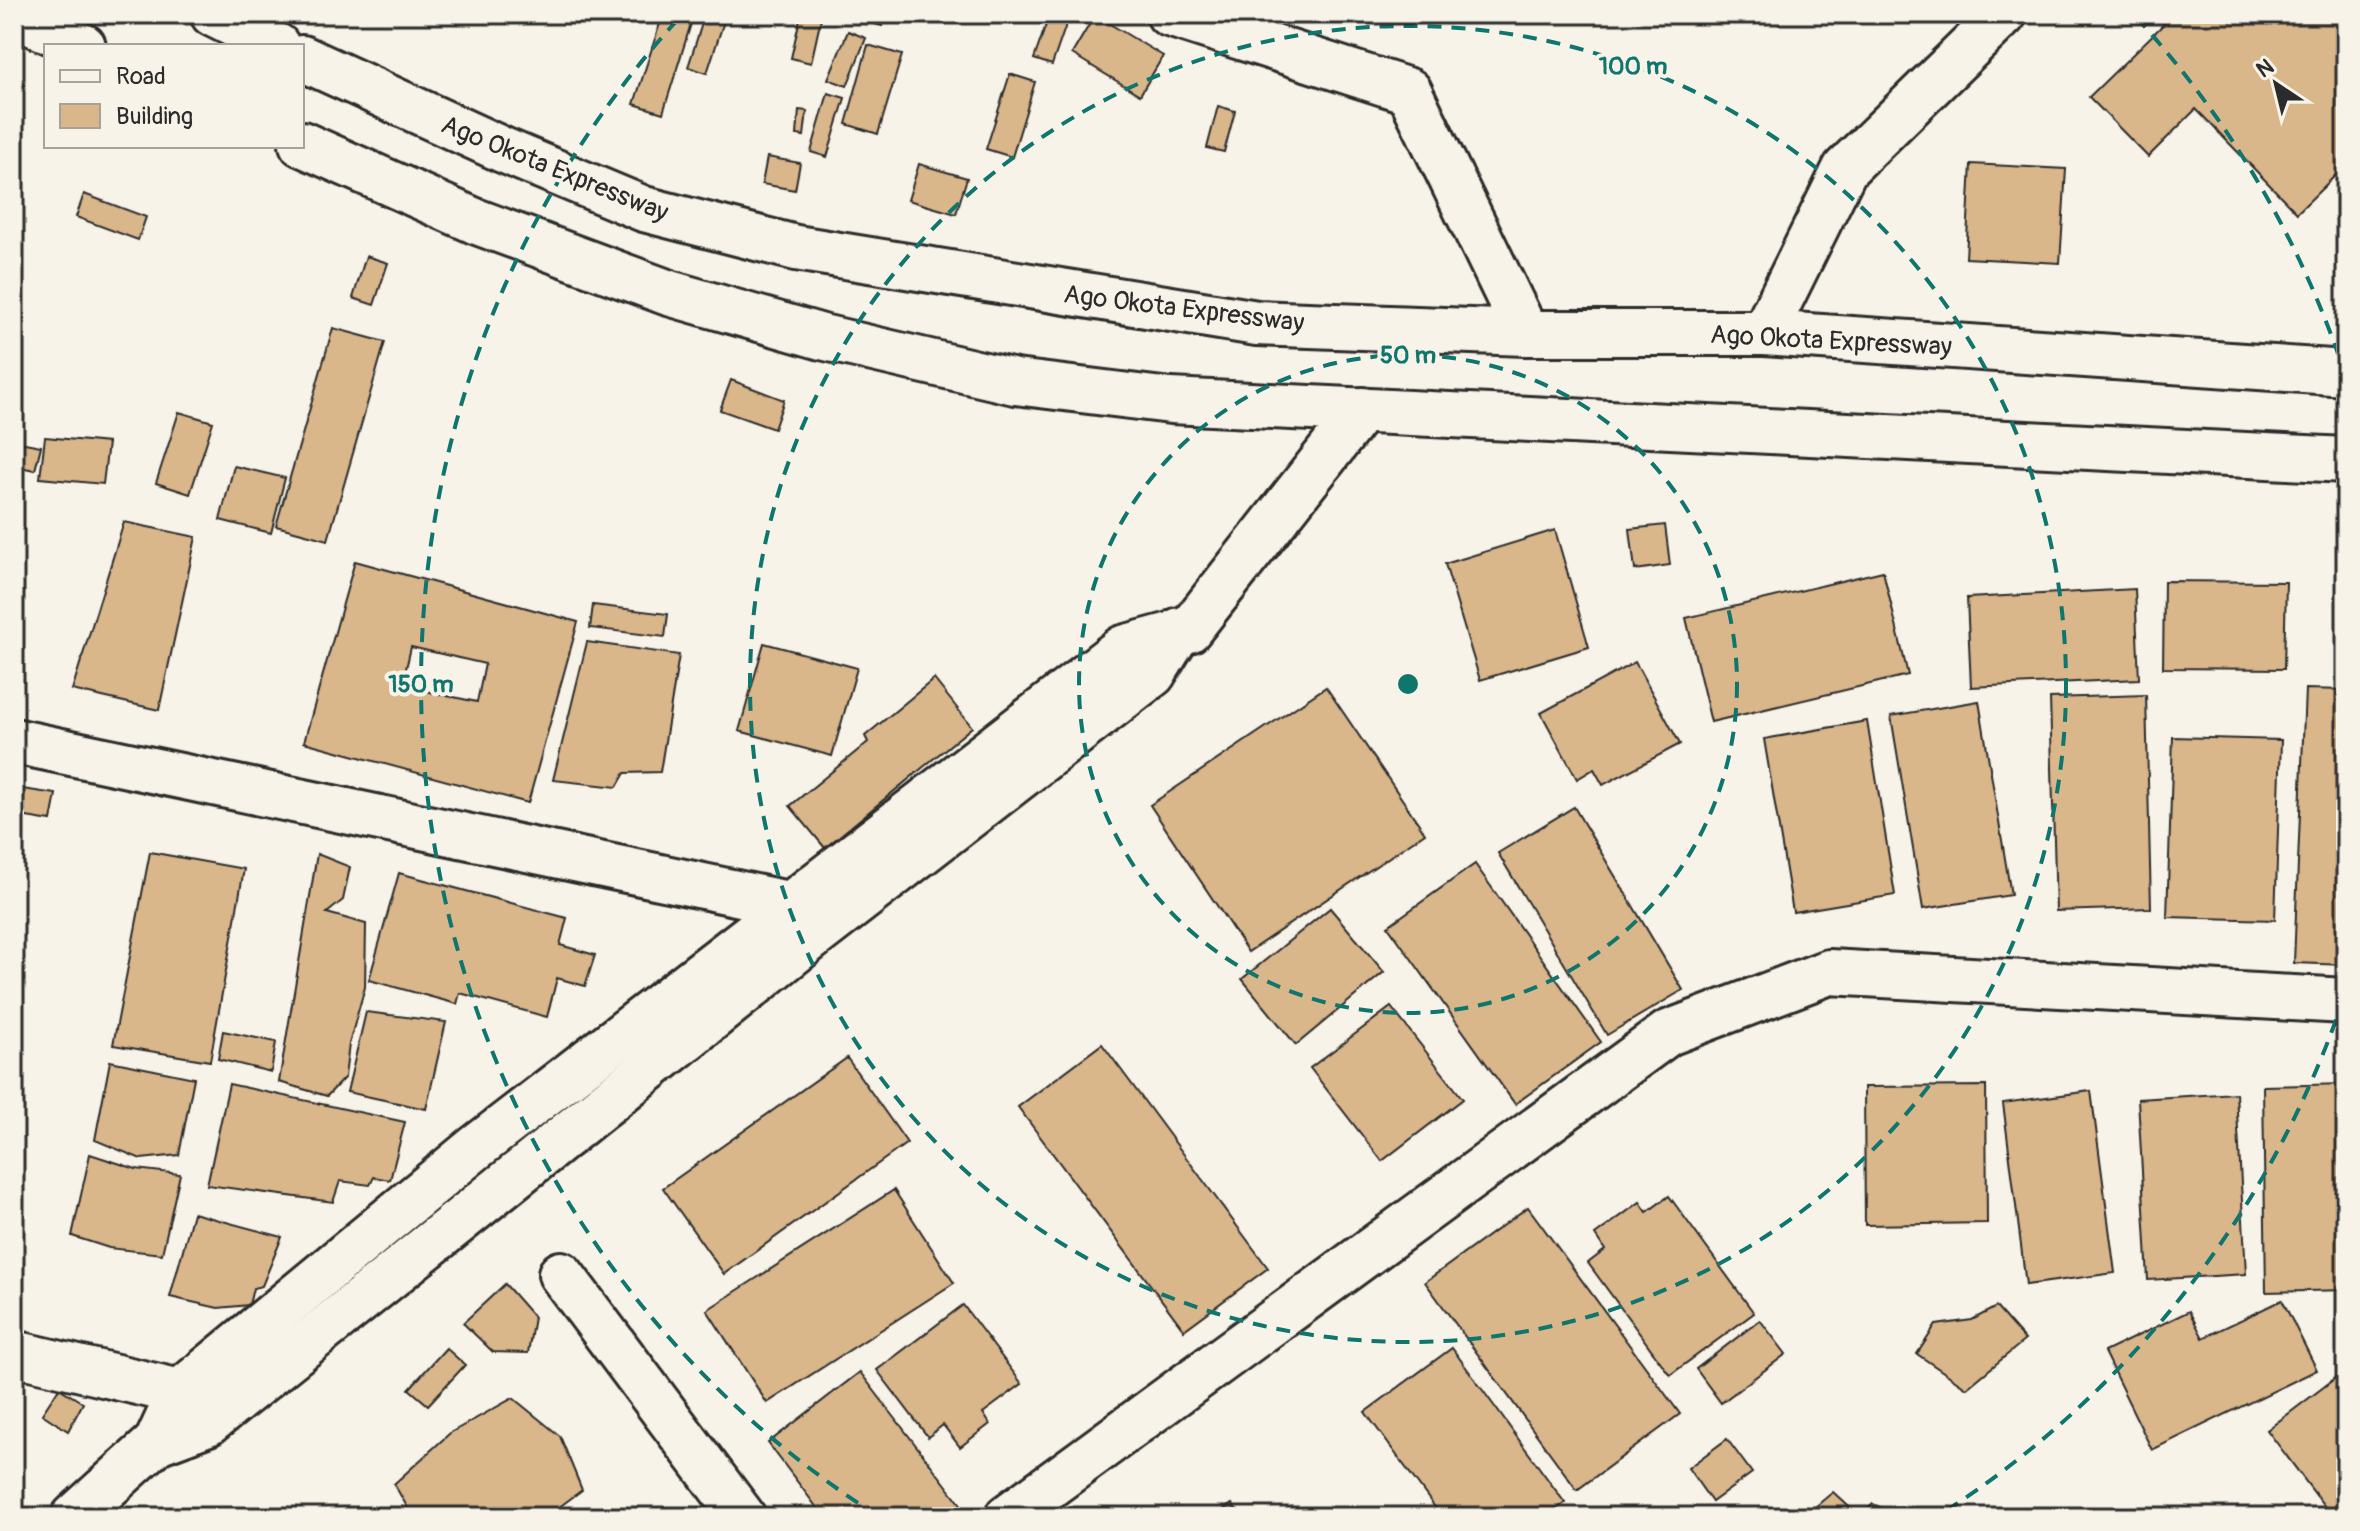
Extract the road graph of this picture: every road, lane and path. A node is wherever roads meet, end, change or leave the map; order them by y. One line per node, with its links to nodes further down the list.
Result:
1 (213, 14): 6 (street)
2 (1169, 14): 9 (street)
3 (2004, 14): 10 (street)
4 (14, 15): 5 (street)
5 (79, 44)
6 (273, 44)
7 (304, 59): 9 (street, Ago Okota Expressway)
8 (304, 145): 12 (street)
9 (1526, 333): 10 (street, Ago Okota Expressway)
10 (1764, 333): 11 (street, Ago Okota Expressway)
11 (2346, 373)
12 (1362, 410): 13 (street); 15 (street)
13 (2346, 460)
14 (14, 741): 15 (street)
15 (801, 920): 19 (street)
16 (2346, 1001): 22 (street)
17 (561, 1274): 21 (street)
18 (14, 1353): 19 (street)
19 (194, 1407): 20 (street)
20 (74, 1517)
21 (743, 1517)
22 (1007, 1517)

